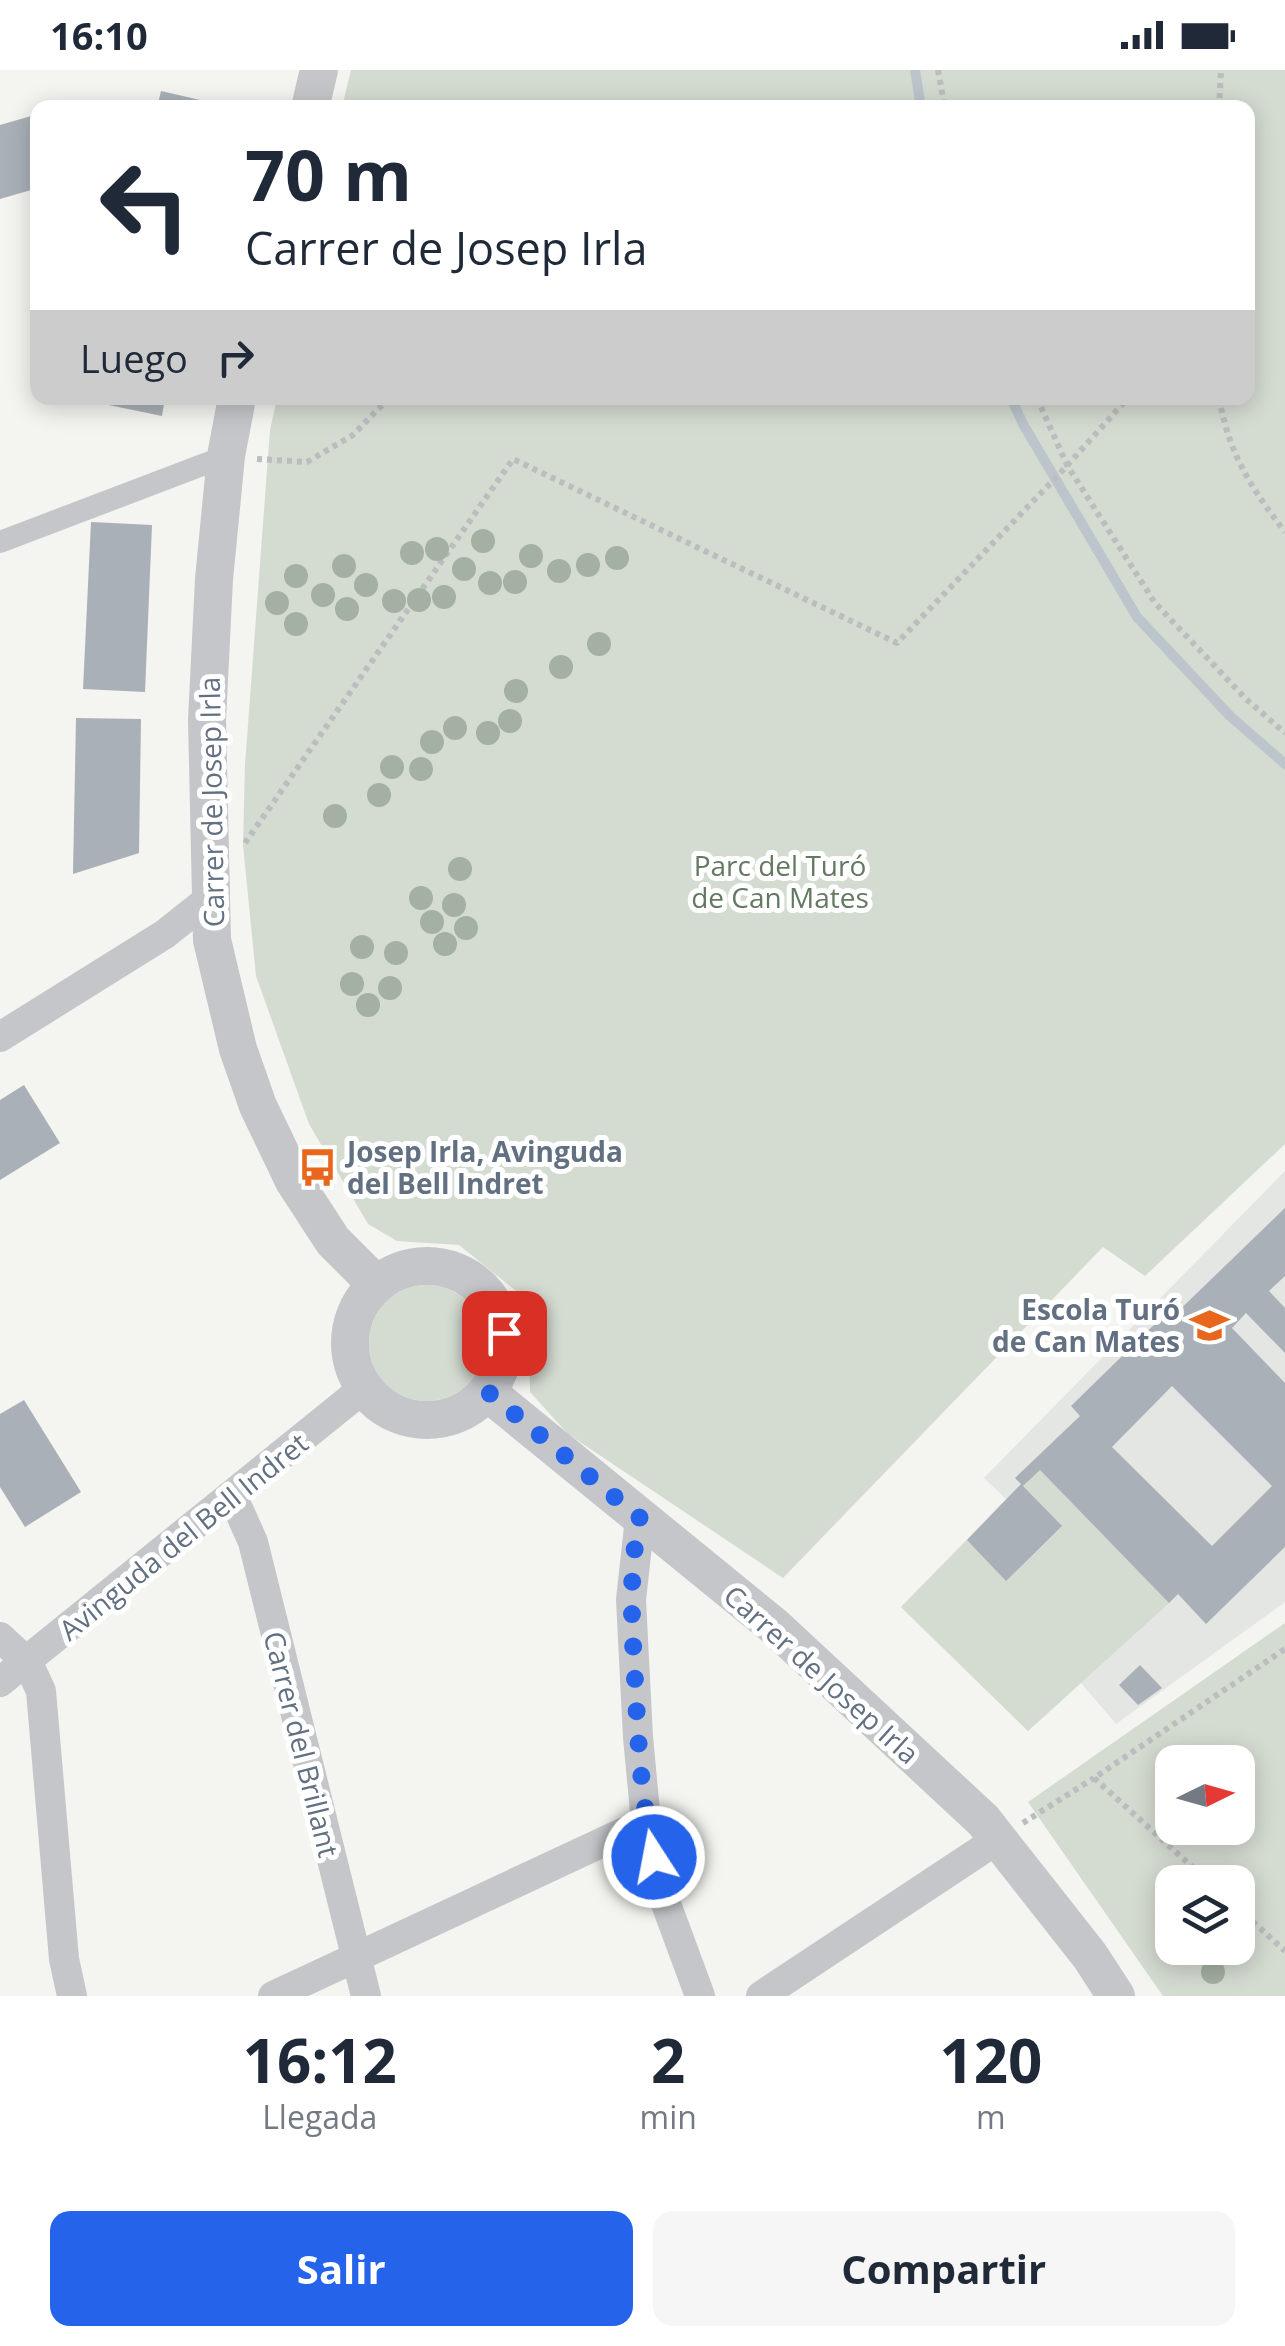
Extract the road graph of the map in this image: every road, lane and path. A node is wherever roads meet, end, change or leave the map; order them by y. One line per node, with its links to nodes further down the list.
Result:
1 (319, 70): 4 (street)
2 (938, 70): 5 (path)
3 (1222, 70): 6 (path)
4 (312, 100)
5 (943, 100)
6 (1220, 100)
7 (237, 405): 12 (street, Carrer de Josep Irla)
8 (382, 405): 12 (path)
9 (1039, 405): 13 (path)
10 (1122, 405): 13 (path)
11 (1220, 405): 14 (path)
12 (226, 456): 15 (street); 18 (street, Carrer de Josep Irla)
13 (1066, 467): 16 (path); 17 (path)
14 (1285, 532)
15 (0, 542)
16 (1285, 733)
17 (243, 845)
18 (209, 899): 19 (street); 20 (street, Carrer de Josep Irla)
19 (0, 1037)
20 (376, 1284): 21 (street); 22 (street)
21 (364, 1388): 22 (street); 23 (street, Avinguda del Bell Indret)
22 (488, 1392): 24 (street, Carrer de Josep Irla)
23 (232, 1495): 27 (street, Avinguda del Bell Indret); 35 (street, Carrer del Brillant)
24 (640, 1518): 30 (street); 31 (street, Carrer de Josep Irla)
25 (0, 1637): 27 (street)
26 (1285, 1649): 29 (path)
27 (28, 1663): 28 (street, Avinguda del Bell Indret); 36 (street)
28 (0, 1682)
29 (1094, 1778): 31 (path); 32 (path)
30 (646, 1822): 35 (street); 39 (street)
31 (998, 1840): 40 (street); 41 (street, Carrer de Josep Irla)
32 (1191, 1865)
33 (1255, 1923): 34 (path)
34 (1285, 1950)
35 (356, 1957): 37 (street); 38 (street, Carrer del Brillant)
36 (72, 1996)
37 (273, 1996)
38 (366, 1996)
39 (700, 1996)
40 (760, 1996)
41 (1116, 1996)

